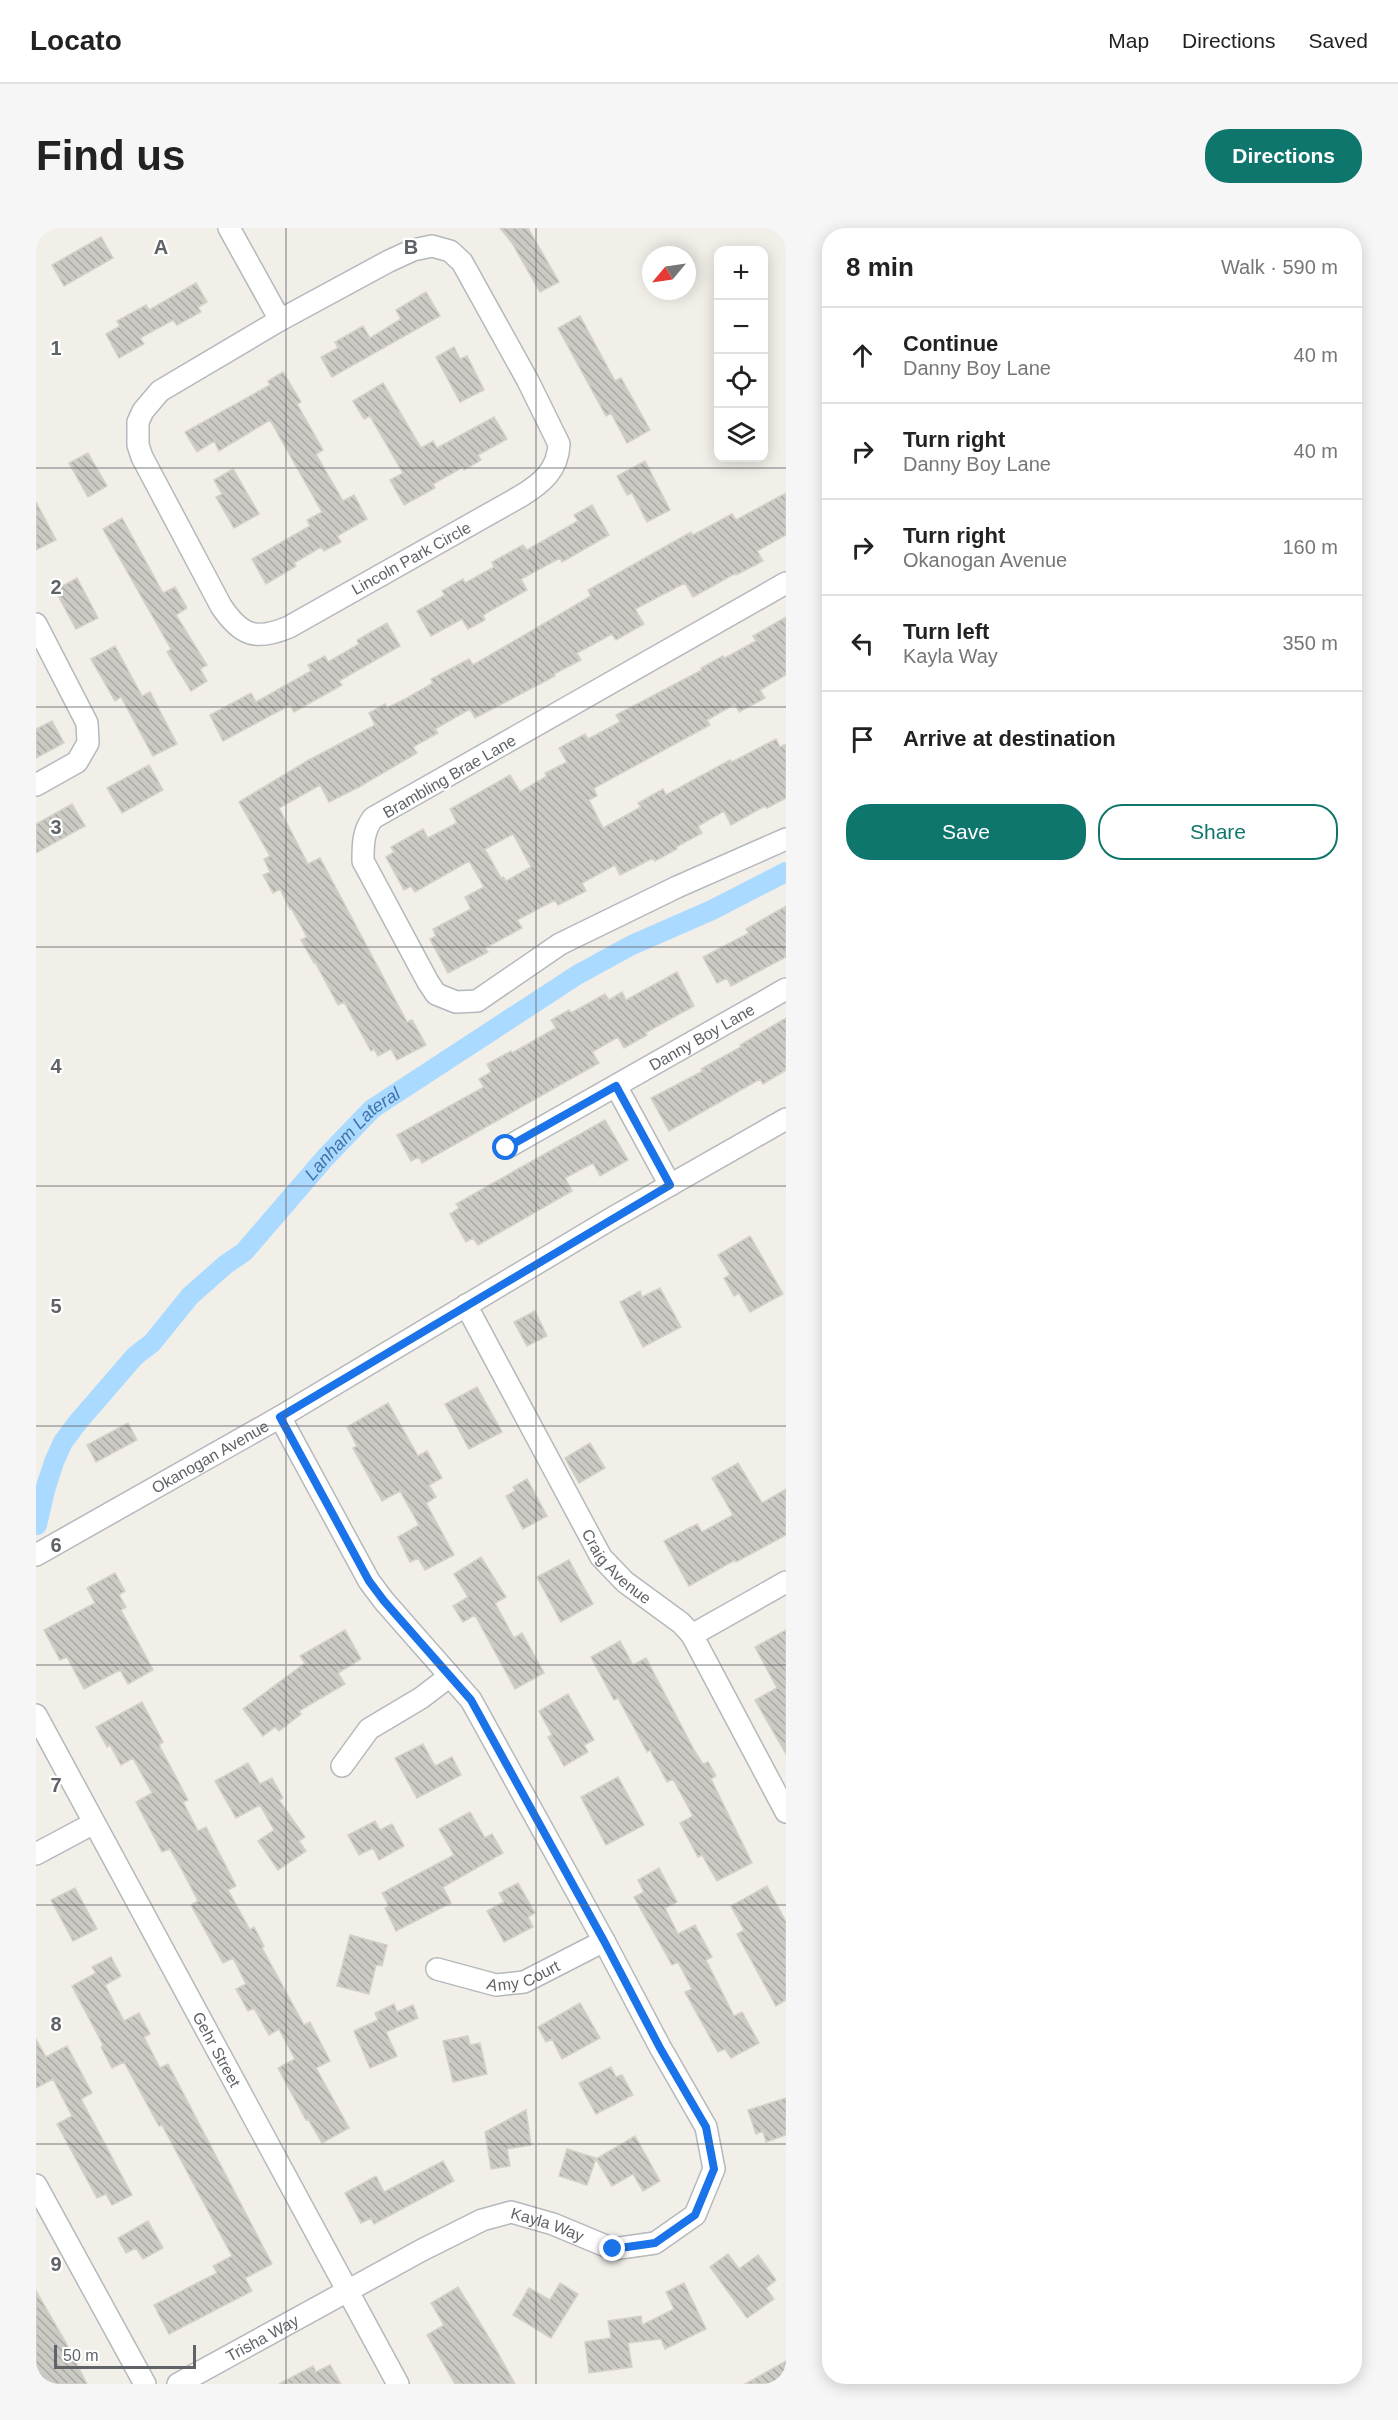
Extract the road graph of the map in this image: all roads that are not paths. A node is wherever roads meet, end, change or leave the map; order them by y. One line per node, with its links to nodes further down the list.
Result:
1 (230, 228): 2 (street)
2 (280, 320): 2 (street, Lincoln Park Circle)
3 (786, 583): 6 (street, Brambling Brae Lane)
4 (38, 634): 5 (street)
5 (36, 785)
6 (786, 838)
7 (786, 989): 8 (street, Danny Boy Lane)
8 (616, 1086): 10 (street, Danny Boy Lane); 11 (street)
9 (786, 1119): 11 (street, Okanogan Avenue)
10 (506, 1148)
11 (670, 1185): 12 (street, Okanogan Avenue)
12 (466, 1305): 13 (street, Okanogan Avenue); 16 (street, Craig Avenue)
13 (280, 1417): 14 (street, Okanogan Avenue); 17 (street, Kayla Way)
14 (36, 1555)
15 (786, 1582): 16 (street)
16 (692, 1635): 20 (street, Craig Avenue)
17 (450, 1676): 19 (street); 23 (street, Kayla Way)
18 (36, 1715): 21 (street, Gehr Street)
19 (342, 1766)
20 (786, 1812)
21 (93, 1823): 22 (street); 26 (street, Gehr Street)
22 (36, 1854)
23 (604, 1941): 24 (street, Amy Court); 26 (street, Kayla Way)
24 (437, 1969)
25 (36, 2185): 27 (street)
26 (348, 2292): 28 (street, Trisha Way); 29 (street, Gehr Street)
27 (145, 2384)
28 (178, 2384)
29 (398, 2384)

